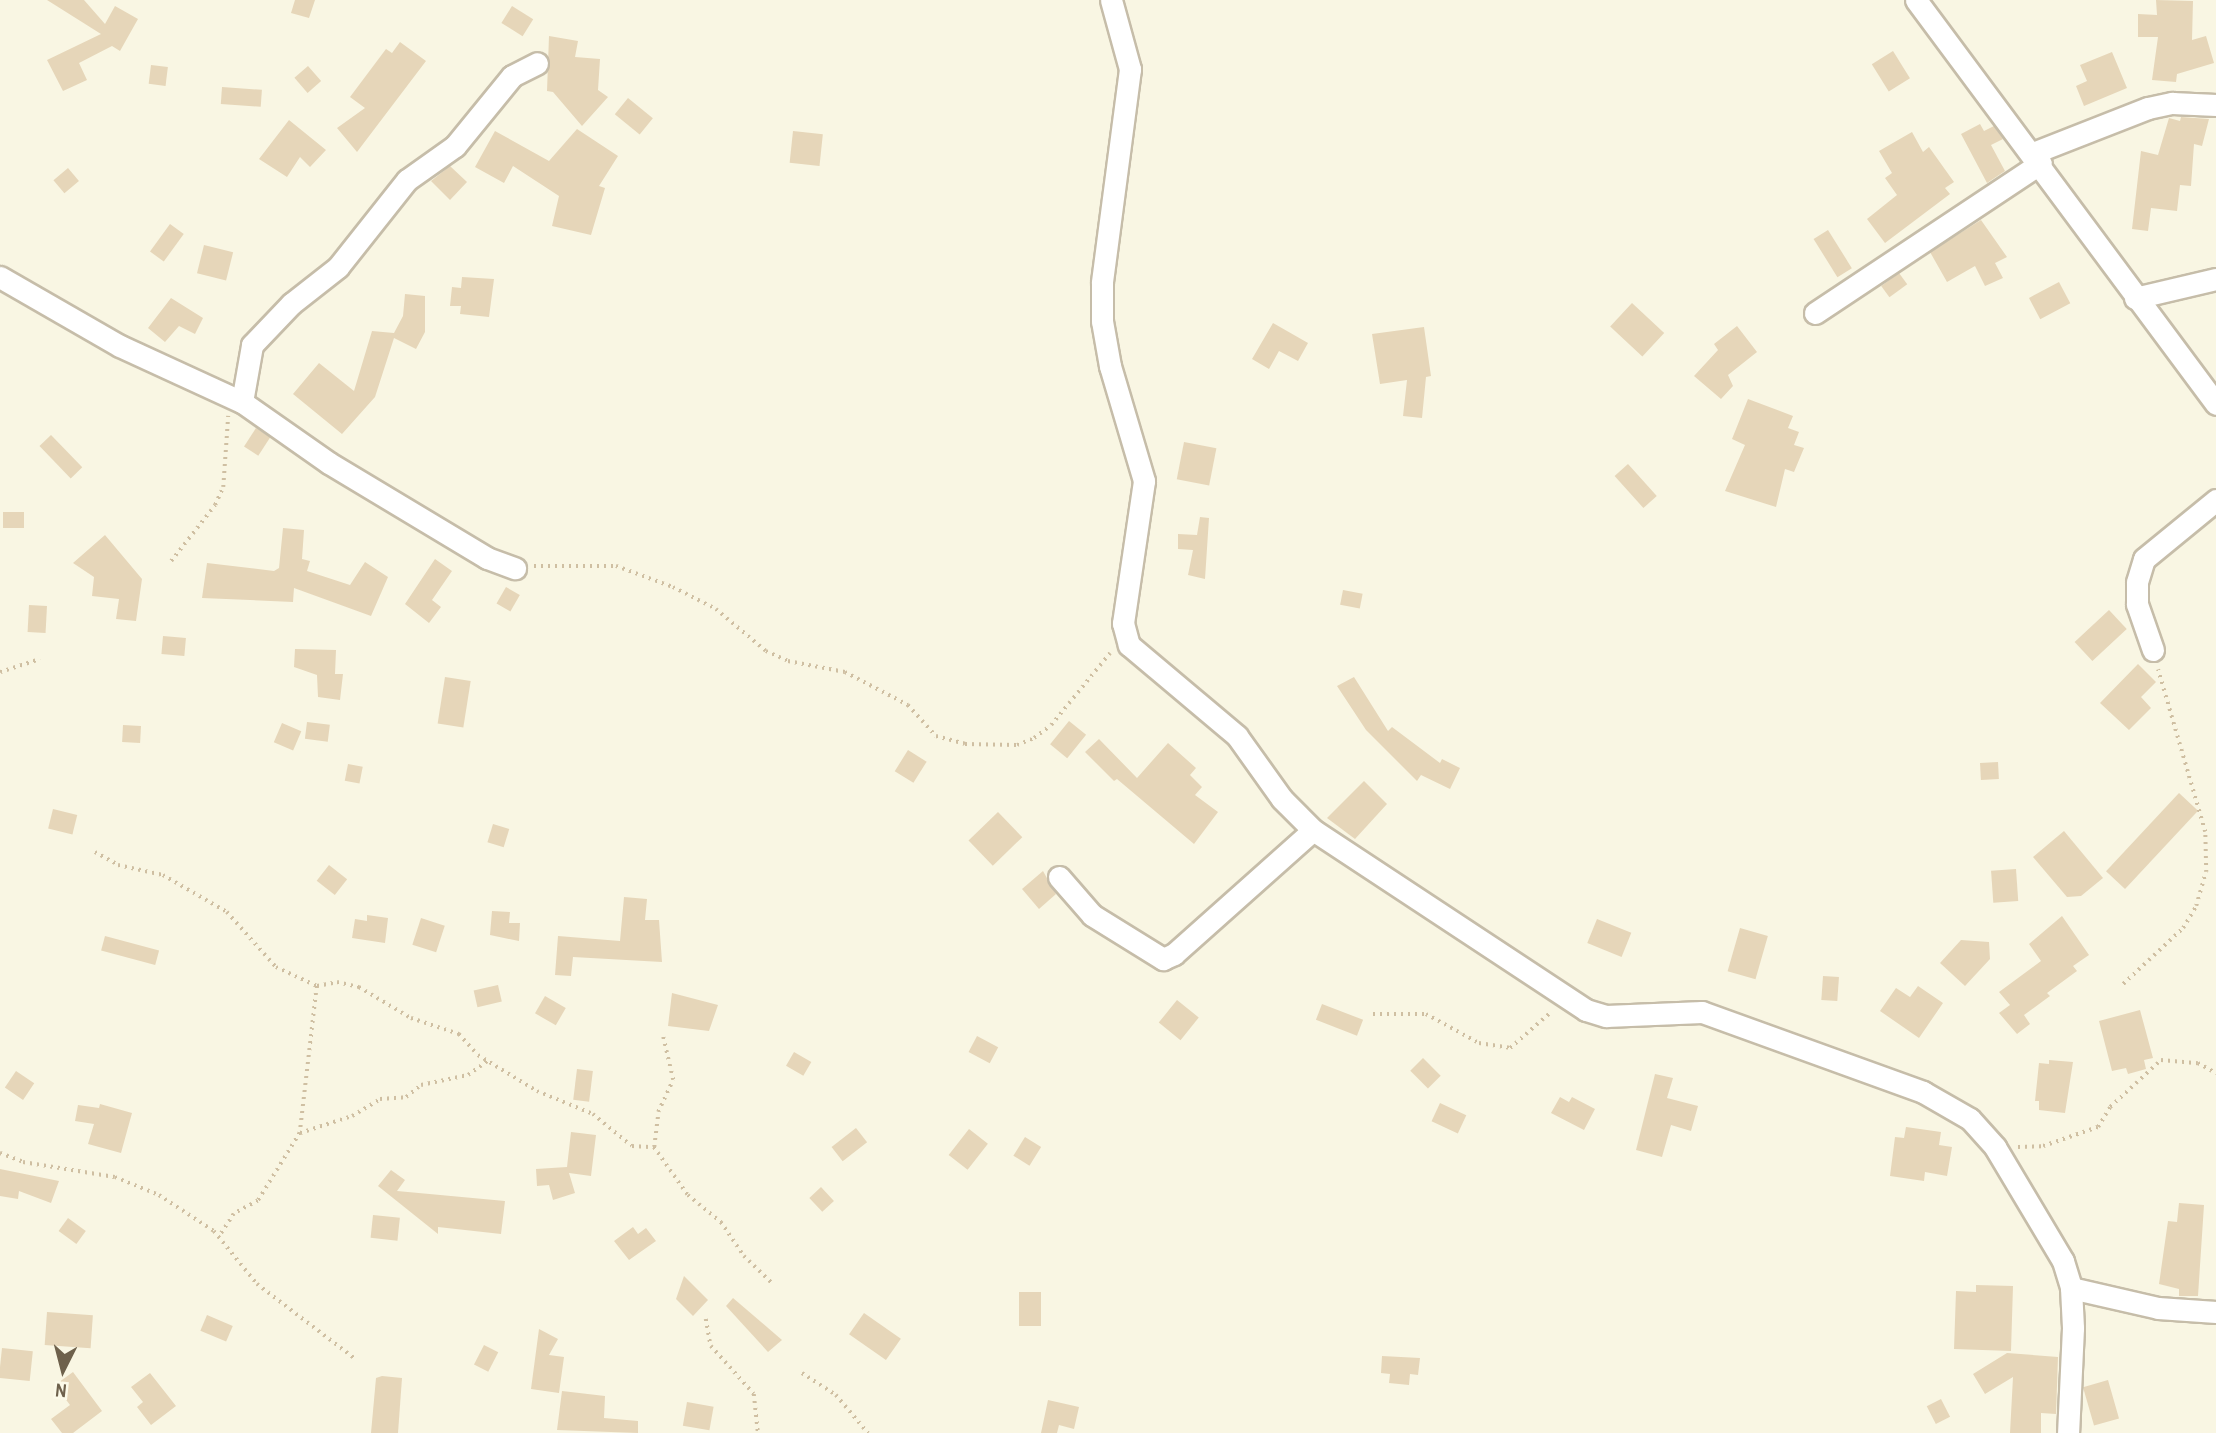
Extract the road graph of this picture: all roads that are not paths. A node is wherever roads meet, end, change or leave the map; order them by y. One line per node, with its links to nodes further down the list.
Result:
1 (1111, 0): 15 (street)
2 (1916, 0): 5 (street)
3 (537, 63): 10 (street)
4 (2216, 105): 5 (street)
5 (2037, 158): 8 (street); 9 (street)
6 (0, 277): 10 (street)
7 (2216, 279): 8 (street)
8 (2135, 298): 11 (street)
9 (1815, 313)
10 (236, 399): 13 (street)
11 (2216, 404)
12 (2216, 500): 14 (street)
13 (515, 568)
14 (2153, 650)
15 (1313, 830): 16 (street); 17 (street)
16 (1059, 877)
17 (2071, 1288): 18 (street); 19 (street)
18 (2216, 1312)
19 (2068, 1433)

